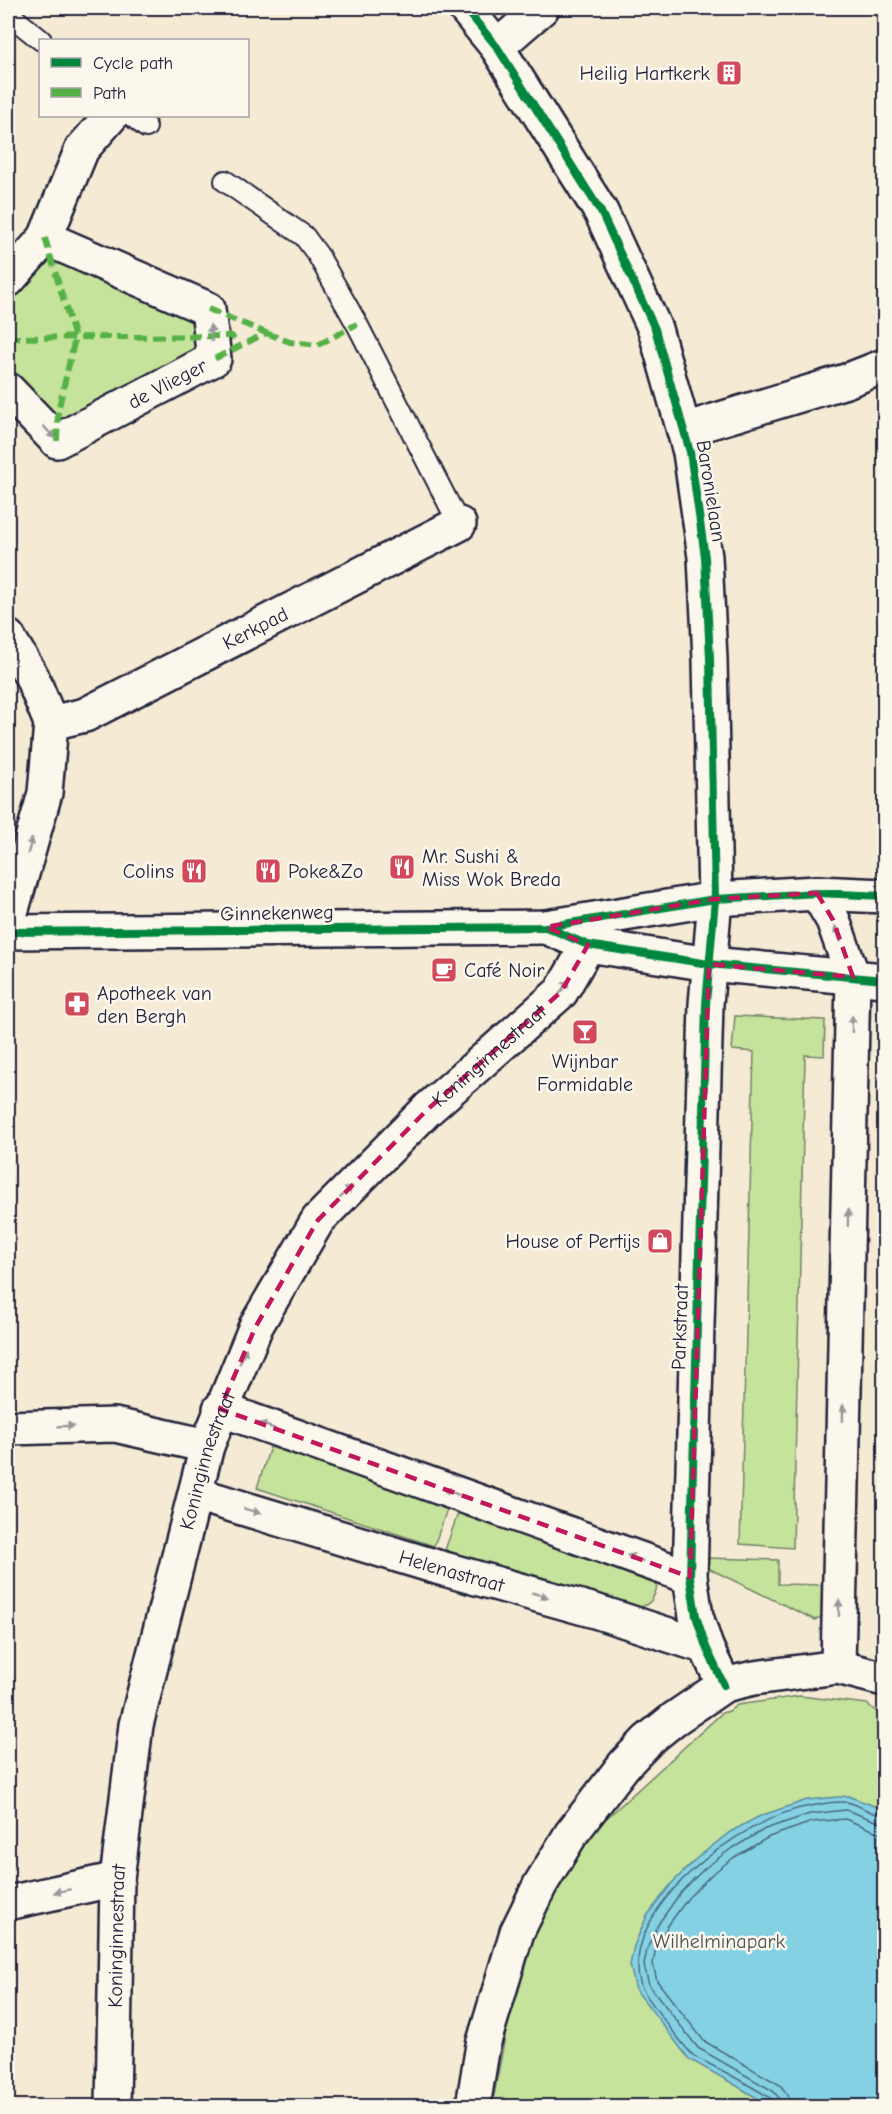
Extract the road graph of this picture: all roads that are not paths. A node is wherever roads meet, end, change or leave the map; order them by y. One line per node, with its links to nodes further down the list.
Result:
1 (465, 8): 5 (street, Baronielaan)
2 (542, 8): 5 (street)
3 (8, 9): 4 (lane)
4 (40, 39)
5 (497, 47): 12 (street, Baronielaan)
6 (110, 117): 8 (street)
7 (225, 181): 13 (lane)
8 (45, 238): 9 (street); 11 (street, de Vlieger, one-way to 8)
9 (8, 280)
10 (885, 366): 12 (street)
11 (8, 390)
12 (684, 430): 18 (street, Baronielaan)
13 (459, 524): 15 (street, Kerkpad)
14 (8, 637): 15 (street)
15 (51, 723): 19 (street, one-way to 15)
16 (817, 893): 17 (street, Ginnekenweg); 18 (street, Ginnekenweg); 24 (street, one-way to 16)
17 (885, 896)
18 (715, 899): 20 (street, Ginnekenweg); 23 (street, Baronielaan)
19 (8, 923)
20 (546, 927): 21 (street, Ginnekenweg); 22 (street, Ginnekenweg)
21 (8, 932)
22 (588, 945): 23 (street, Ginnekenweg); 25 (street, Koninginnestraat, one-way to 22)
23 (709, 964): 24 (street, Ginnekenweg); 29 (street, Parkstraat)
24 (869, 978): 31 (street, one-way to 24)
25 (220, 1409): 27 (street, Koninginnestraat); 29 (street, one-way to 25)
26 (8, 1428): 27 (street, one-way to 27)
27 (207, 1446): 28 (street, Koninginnestraat)
28 (196, 1494): 30 (street, Helenastraat, one-way to 30); 34 (street, Koninginnestraat)
29 (690, 1577): 30 (street, Parkstraat)
30 (706, 1647): 33 (street, Parkstraat)
31 (838, 1667): 32 (street); 33 (street)
32 (885, 1679)
33 (724, 1685): 37 (street)
34 (117, 1879): 35 (street, one-way to 35); 36 (street, Koninginnestraat)
35 (8, 1903)
36 (113, 2106)
37 (473, 2106)

